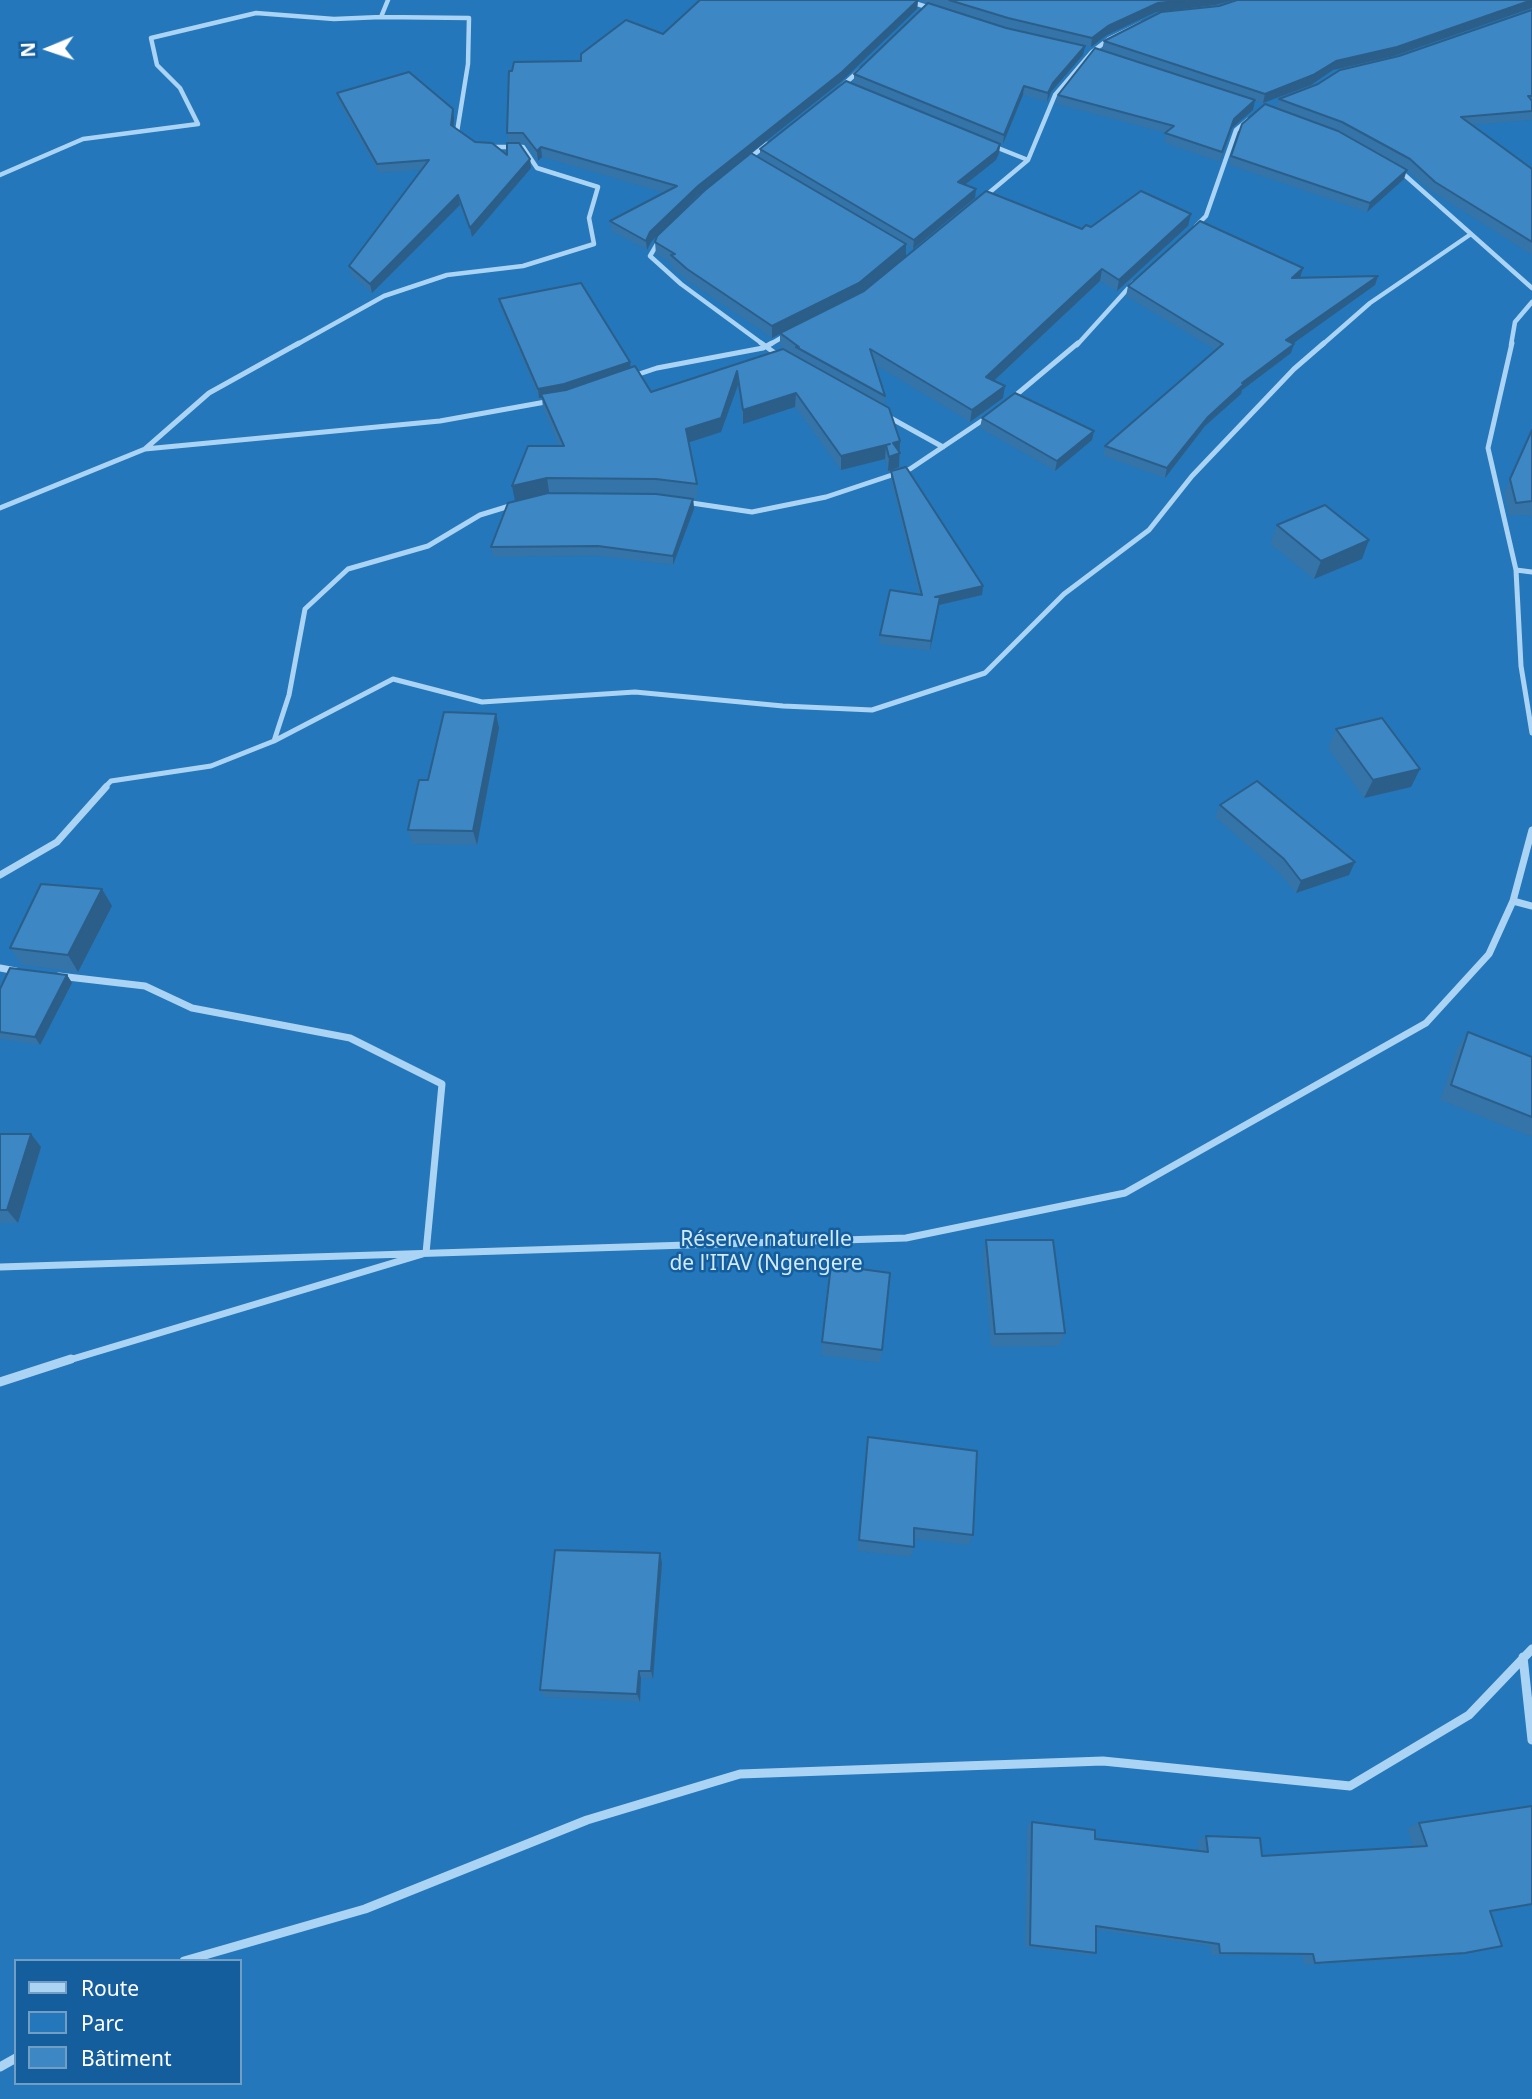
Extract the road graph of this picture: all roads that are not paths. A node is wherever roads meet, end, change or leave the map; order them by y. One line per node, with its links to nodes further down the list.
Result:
1 (388, 0): 6 (street)
2 (905, 0): 3 (street)
3 (926, 6): 4 (street); 5 (street)
4 (940, 11)
5 (917, 15)
6 (382, 17): 16 (street); 25 (street)
7 (1149, 21): 9 (street)
8 (1080, 49): 9 (street)
9 (1092, 52): 10 (street); 21 (street)
10 (1105, 56)
11 (863, 67): 12 (street)
12 (845, 85): 13 (street); 14 (street)
13 (857, 90)
14 (834, 93)
15 (1253, 116): 28 (street)
16 (468, 139)
17 (771, 142): 20 (street)
18 (992, 145): 21 (street)
19 (479, 147): 42 (street)
20 (749, 158): 22 (street); 23 (street)
21 (1028, 160): 26 (street)
22 (741, 165)
23 (761, 165)
24 (1393, 167): 27 (street)
25 (0, 175)
26 (976, 203)
27 (1471, 234): 31 (street); 49 (street)
28 (1186, 235)
29 (662, 238): 34 (street)
30 (1137, 280): 38 (street)
31 (1532, 288)
32 (1532, 302): 46 (street)
33 (795, 329): 34 (street)
34 (764, 348): 35 (street); 36 (street)
35 (786, 360)
36 (631, 377)
37 (554, 401): 42 (street)
38 (1003, 405)
39 (876, 410): 41 (street)
40 (993, 414): 41 (street)
41 (943, 447): 43 (street)
42 (145, 449): 45 (street)
43 (671, 500)
44 (528, 502): 49 (street)
45 (0, 508)
46 (1516, 570): 47 (street); 48 (street)
47 (1532, 572)
48 (1532, 733)
49 (274, 741): 51 (street)
50 (1532, 830): 52 (street)
51 (0, 875)
52 (1513, 901): 53 (street); 57 (street)
53 (1532, 906)
54 (0, 968): 55 (street)
55 (27, 972)
56 (54, 975): 57 (street)
57 (426, 1253): 58 (street); 59 (street)
58 (0, 1267)
59 (0, 1382)
60 (1532, 1649): 61 (street)
61 (1523, 1657): 62 (street); 63 (street)
62 (1532, 1740)
63 (191, 1959)

